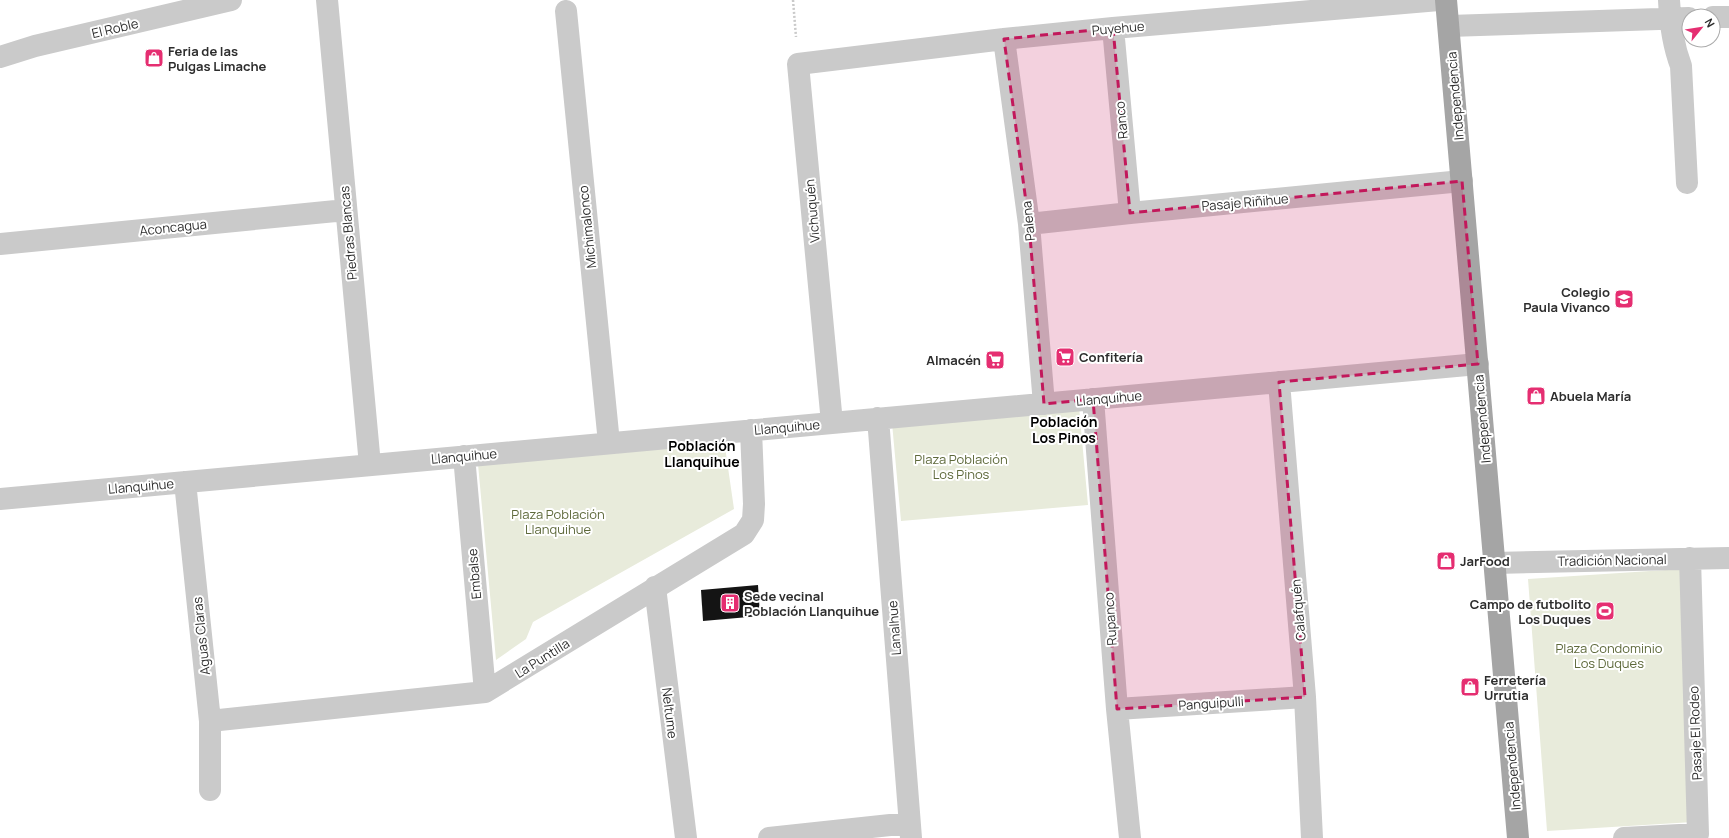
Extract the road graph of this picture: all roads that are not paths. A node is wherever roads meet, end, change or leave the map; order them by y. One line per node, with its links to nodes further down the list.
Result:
1 (231, 0): 10 (street, El Roble)
2 (327, 0): 14 (street, Piedras Blancas)
3 (1439, 0): 8 (street, Puyehue)
4 (1446, 0): 7 (main road, Independencia)
5 (566, 11): 25 (street, Michimalonco)
6 (1676, 12): 7 (street); 13 (street)
7 (1449, 26): 12 (main road, Independencia)
8 (1113, 28): 9 (street, Puyehue); 15 (street, Ranco)
9 (1004, 39): 11 (street, Puyehue); 16 (street, Palena)
10 (0, 57)
11 (798, 64): 23 (street, Vichuquén)
12 (1462, 182): 15 (street, Pasaje Riñihue); 18 (main road, Independencia)
13 (1686, 183)
14 (346, 210): 17 (street, Aconcagua); 27 (street, Piedras Blancas)
15 (1130, 213): 16 (street, Pasaje Riñihue)
16 (1029, 224): 21 (street, Palena)
17 (0, 244)
18 (1478, 364): 19 (street, Llanquihue); 32 (main road, Independencia)
19 (1280, 382): 20 (street, Llanquihue); 35 (street, Calafquén)
20 (1093, 399): 21 (street, Llanquihue); 36 (street, Rupanco)
21 (1044, 404): 22 (street, Llanquihue)
22 (878, 418): 23 (street, Llanquihue); 39 (street, Lanalhue)
23 (832, 423): 24 (street, Llanquihue)
24 (751, 430): 25 (street, Llanquihue); 33 (street, La Puntilla)
25 (609, 443): 26 (street, Llanquihue)
26 (464, 456): 27 (street, Llanquihue); 34 (street, Embalse)
27 (370, 465): 28 (street, Llanquihue)
28 (185, 482): 29 (street, Llanquihue); 37 (street, Aguas Claras)
29 (0, 499)
30 (1690, 558): 31 (street, Tradición Nacional); 32 (street, Tradición Nacional); 45 (street, Pasaje El Rodeo)
31 (1729, 558)
32 (1494, 563): 44 (main road, Independencia)
33 (655, 587): 34 (street, La Puntilla); 40 (street, Neltume)
34 (485, 692): 37 (street, La Puntilla)
35 (1305, 697): 36 (street, Panguipulli); 43 (street, Calafquén)
36 (1117, 709): 42 (street, Rupanco)
37 (210, 721): 38 (street, Aguas Claras)
38 (210, 790)
39 (910, 831): 41 (street)
40 (686, 838)
41 (769, 838)
42 (1130, 838)
43 (1312, 838)
44 (1518, 838)
45 (1624, 838)

